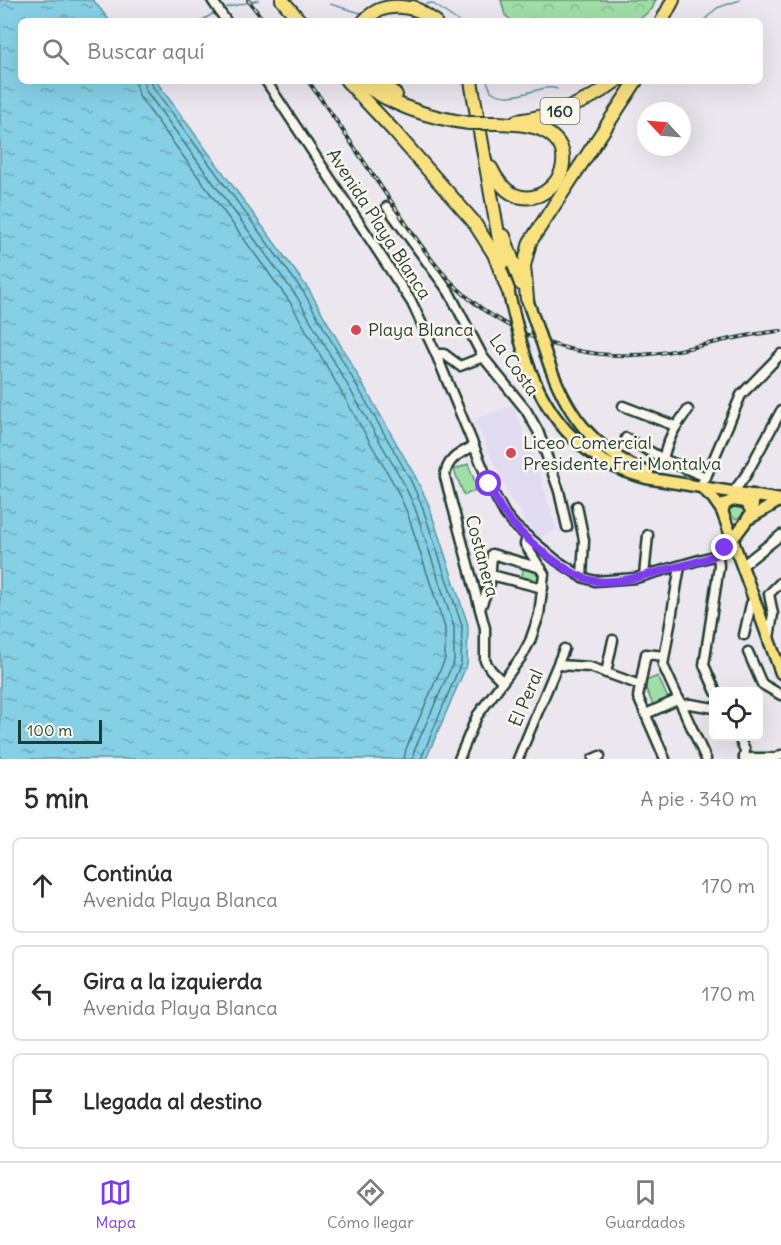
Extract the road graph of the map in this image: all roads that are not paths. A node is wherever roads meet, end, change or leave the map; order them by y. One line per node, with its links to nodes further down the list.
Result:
1 (212, 0): 8 (street)
2 (282, 0): 9 (highway)
3 (292, 0): 10 (highway)
4 (395, 0): 7 (highway)
5 (673, 0): 13 (highway)
6 (681, 0): 14 (highway)
7 (420, 11): 11 (highway); 12 (highway)
8 (224, 18)
9 (297, 18)
10 (307, 18)
11 (368, 18)
12 (430, 18)
13 (664, 18)
14 (673, 18)
15 (268, 84): 32 (street, Avenida Playa Blanca)
16 (350, 84): 30 (highway)
17 (364, 84): 25 (highway, 160)
18 (376, 84): 24 (highway, 160)
19 (382, 84): 24 (highway)
20 (472, 84): 27 (highway)
21 (598, 84): 26 (highway, 160)
22 (611, 84): 26 (highway, 160)
23 (634, 84): 31 (highway)
24 (396, 95): 25 (highway, 160)
25 (470, 119): 26 (highway, 160)
26 (498, 120): 27 (highway)
27 (484, 155): 28 (highway)
28 (493, 201): 30 (highway); 31 (highway)
29 (387, 207): 34 (street, La Costa)
30 (508, 290): 42 (main road, bridge)
31 (527, 299): 42 (main road, bridge)
32 (436, 354): 34 (street); 40 (street, Avenida Playa Blanca)
33 (781, 354): 43 (street)
34 (483, 357): 50 (street, La Costa)
35 (622, 406): 38 (street)
36 (688, 410): 38 (street)
37 (781, 411): 44 (street)
38 (675, 426): 41 (street)
39 (626, 438): 41 (street)
40 (474, 446): 53 (street, Avenida Playa Blanca); 66 (street, Costanera)
41 (663, 459): 43 (street)
42 (671, 481): 43 (main road)
43 (703, 482): 44 (main road); 48 (main road)
44 (734, 491): 45 (main road); 48 (main road)
45 (753, 495): 46 (main road); 49 (main road)
46 (781, 500): 49 (main road)
47 (578, 506): 61 (street)
48 (724, 510): 49 (main road); 49 (main road); 54 (main road)
49 (748, 517): 54 (main road)
50 (567, 527)
51 (648, 535): 60 (street)
52 (781, 535): 56 (street)
53 (526, 537): 58 (street); 61 (street, Avenida Playa Blanca)
54 (733, 539): 55 (street, Avenida Playa Blanca); 56 (main road)
55 (718, 554): 57 (street, Avenida Playa Blanca); 79 (street)
56 (743, 565): 64 (main road)
57 (680, 566): 60 (street, Avenida Playa Blanca); 73 (street)
58 (541, 568): 59 (street); 63 (street)
59 (491, 575): 63 (street); 66 (street)
60 (644, 576): 61 (street, Avenida Playa Blanca)
61 (582, 577)
62 (781, 582): 65 (street)
63 (543, 588): 77 (street)
64 (754, 598): 68 (street); 70 (main road)
65 (772, 609): 67 (street); 70 (street)
66 (480, 610): 77 (street, Costanera)
67 (781, 617)
68 (744, 635)
69 (613, 639): 75 (street)
70 (769, 639): 76 (main road)
71 (564, 649): 74 (street, El Peral)
72 (748, 652): 80 (street)
73 (664, 656): 78 (street); 81 (street)
74 (559, 665): 75 (street); 88 (street, El Peral)
75 (606, 673): 78 (street)
76 (781, 673)
77 (502, 681): 87 (street)
78 (640, 685): 83 (street)
79 (714, 687)
80 (781, 695)
81 (681, 702): 82 (street); 83 (street); 90 (street)
82 (709, 707)
83 (646, 714): 89 (street)
84 (740, 741): 86 (street)
85 (781, 755): 86 (street)
86 (744, 758)
87 (459, 759)
88 (518, 759)
89 (665, 759)
90 (706, 759)

